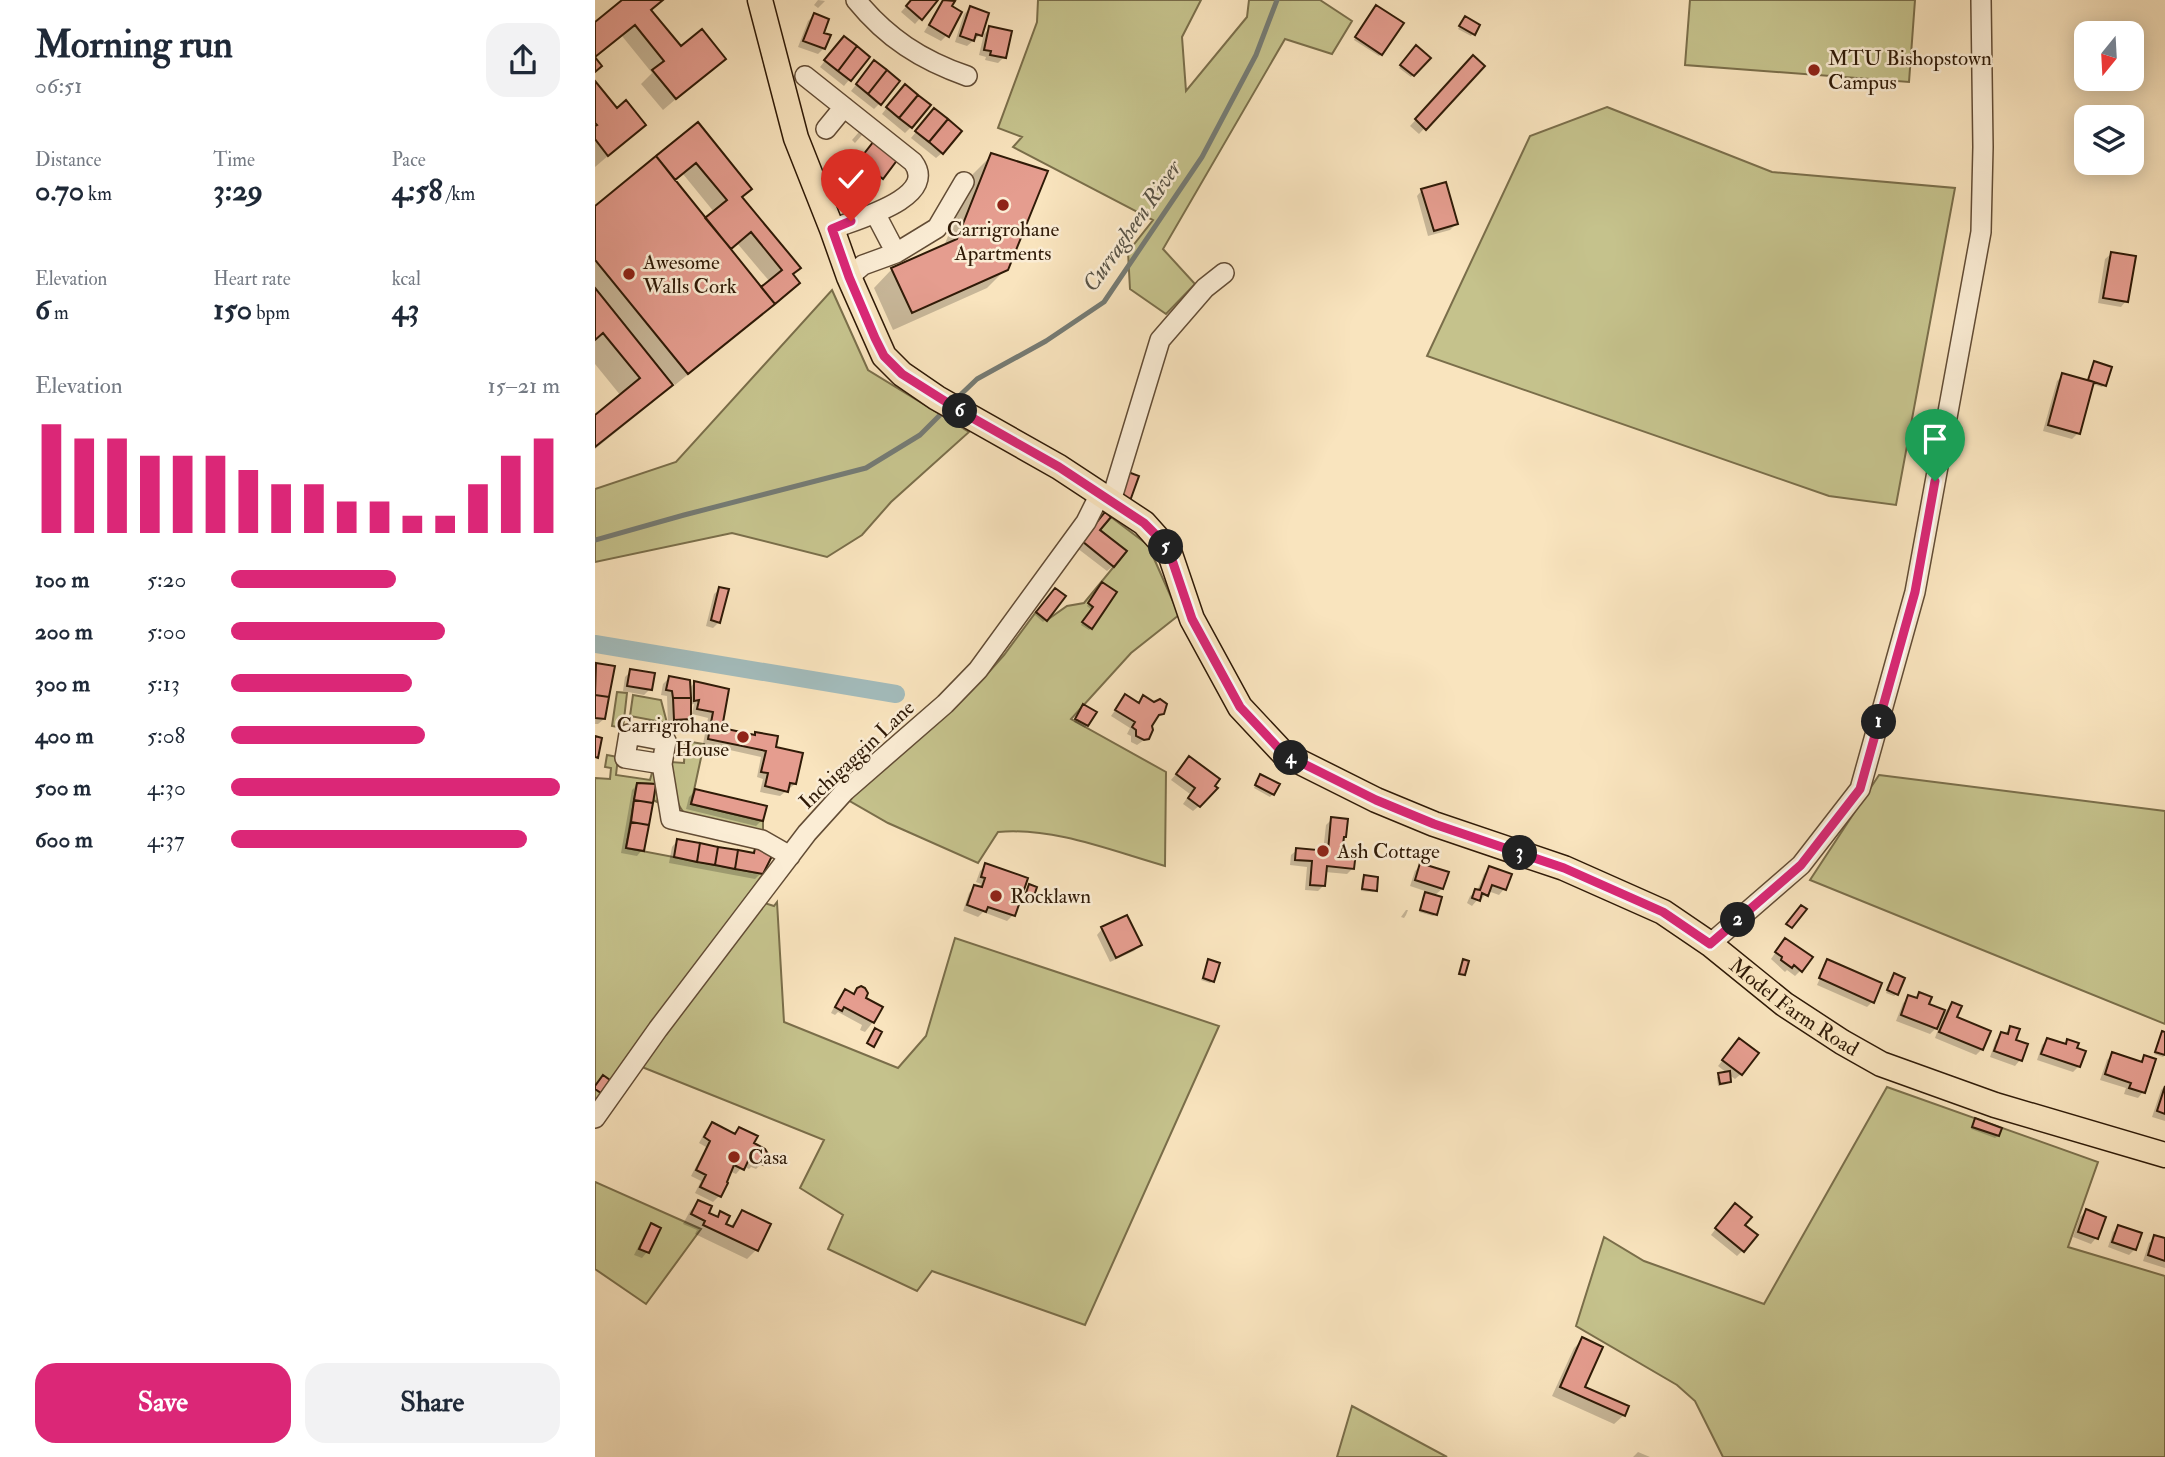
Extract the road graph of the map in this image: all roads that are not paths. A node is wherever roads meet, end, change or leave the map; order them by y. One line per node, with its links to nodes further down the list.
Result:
1 (760, 0): 10 (main road, Model Farm Road)
2 (856, 0): 5 (street)
3 (1981, 0): 17 (street)
4 (805, 76): 6 (street)
5 (967, 76)
6 (844, 107): 7 (street); 9 (street)
7 (826, 129)
8 (964, 182): 11 (street)
9 (876, 213): 10 (street); 11 (street)
10 (832, 229): 13 (main road, Model Farm Road)
11 (896, 253): 13 (street)
12 (1224, 273): 14 (street, Inchigaggin Lane)
13 (849, 277): 14 (main road, Model Farm Road)
14 (1106, 498): 16 (street, Inchigaggin Lane); 17 (main road, Model Farm Road)
15 (662, 764): 16 (street)
16 (790, 856): 18 (street, Inchigaggin Lane)
17 (1710, 944): 19 (main road, Model Farm Road)
18 (595, 1118)
19 (2165, 1155)

